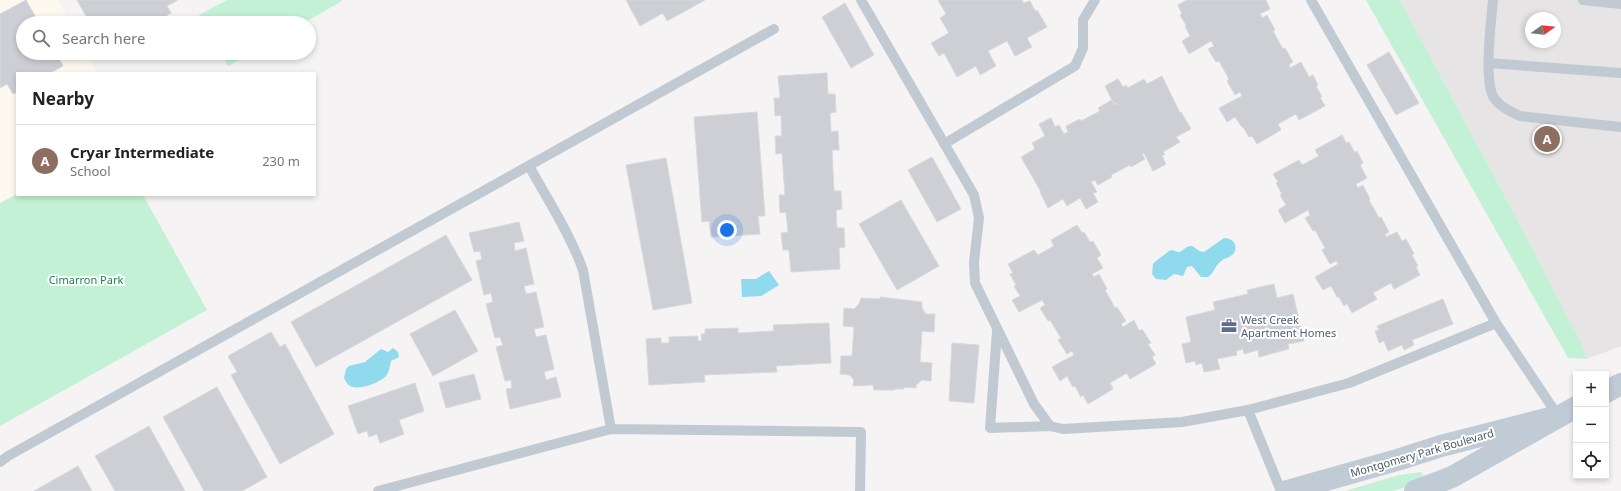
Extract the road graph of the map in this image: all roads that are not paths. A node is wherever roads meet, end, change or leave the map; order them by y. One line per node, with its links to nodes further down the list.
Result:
1 (861, 0): 11 (lane)
2 (1094, 0): 11 (lane)
3 (1311, 0): 13 (lane)
4 (1493, 0): 8 (lane)
5 (1583, 0): 6 (lane)
6 (1621, 4)
7 (774, 29): 12 (lane)
8 (1489, 63): 9 (lane); 10 (lane)
9 (1621, 73)
10 (1621, 127)
11 (944, 144): 14 (lane)
12 (529, 166): 20 (lane); 21 (lane)
13 (1496, 323): 17 (lane); 18 (lane)
14 (997, 331): 19 (lane); 19 (lane)
15 (1621, 384): 16 (street)
16 (1609, 390)
17 (1248, 410): 19 (lane); 24 (lane)
18 (1567, 412): 25 (street, Montgomery Park Boulevard); 26 (street, Montgomery Park Boulevard)
19 (1050, 426)
20 (611, 429): 22 (lane); 23 (lane)
21 (0, 462)
22 (378, 491)
23 (860, 491)
24 (1281, 491)
25 (1286, 491)
26 (1415, 491)

